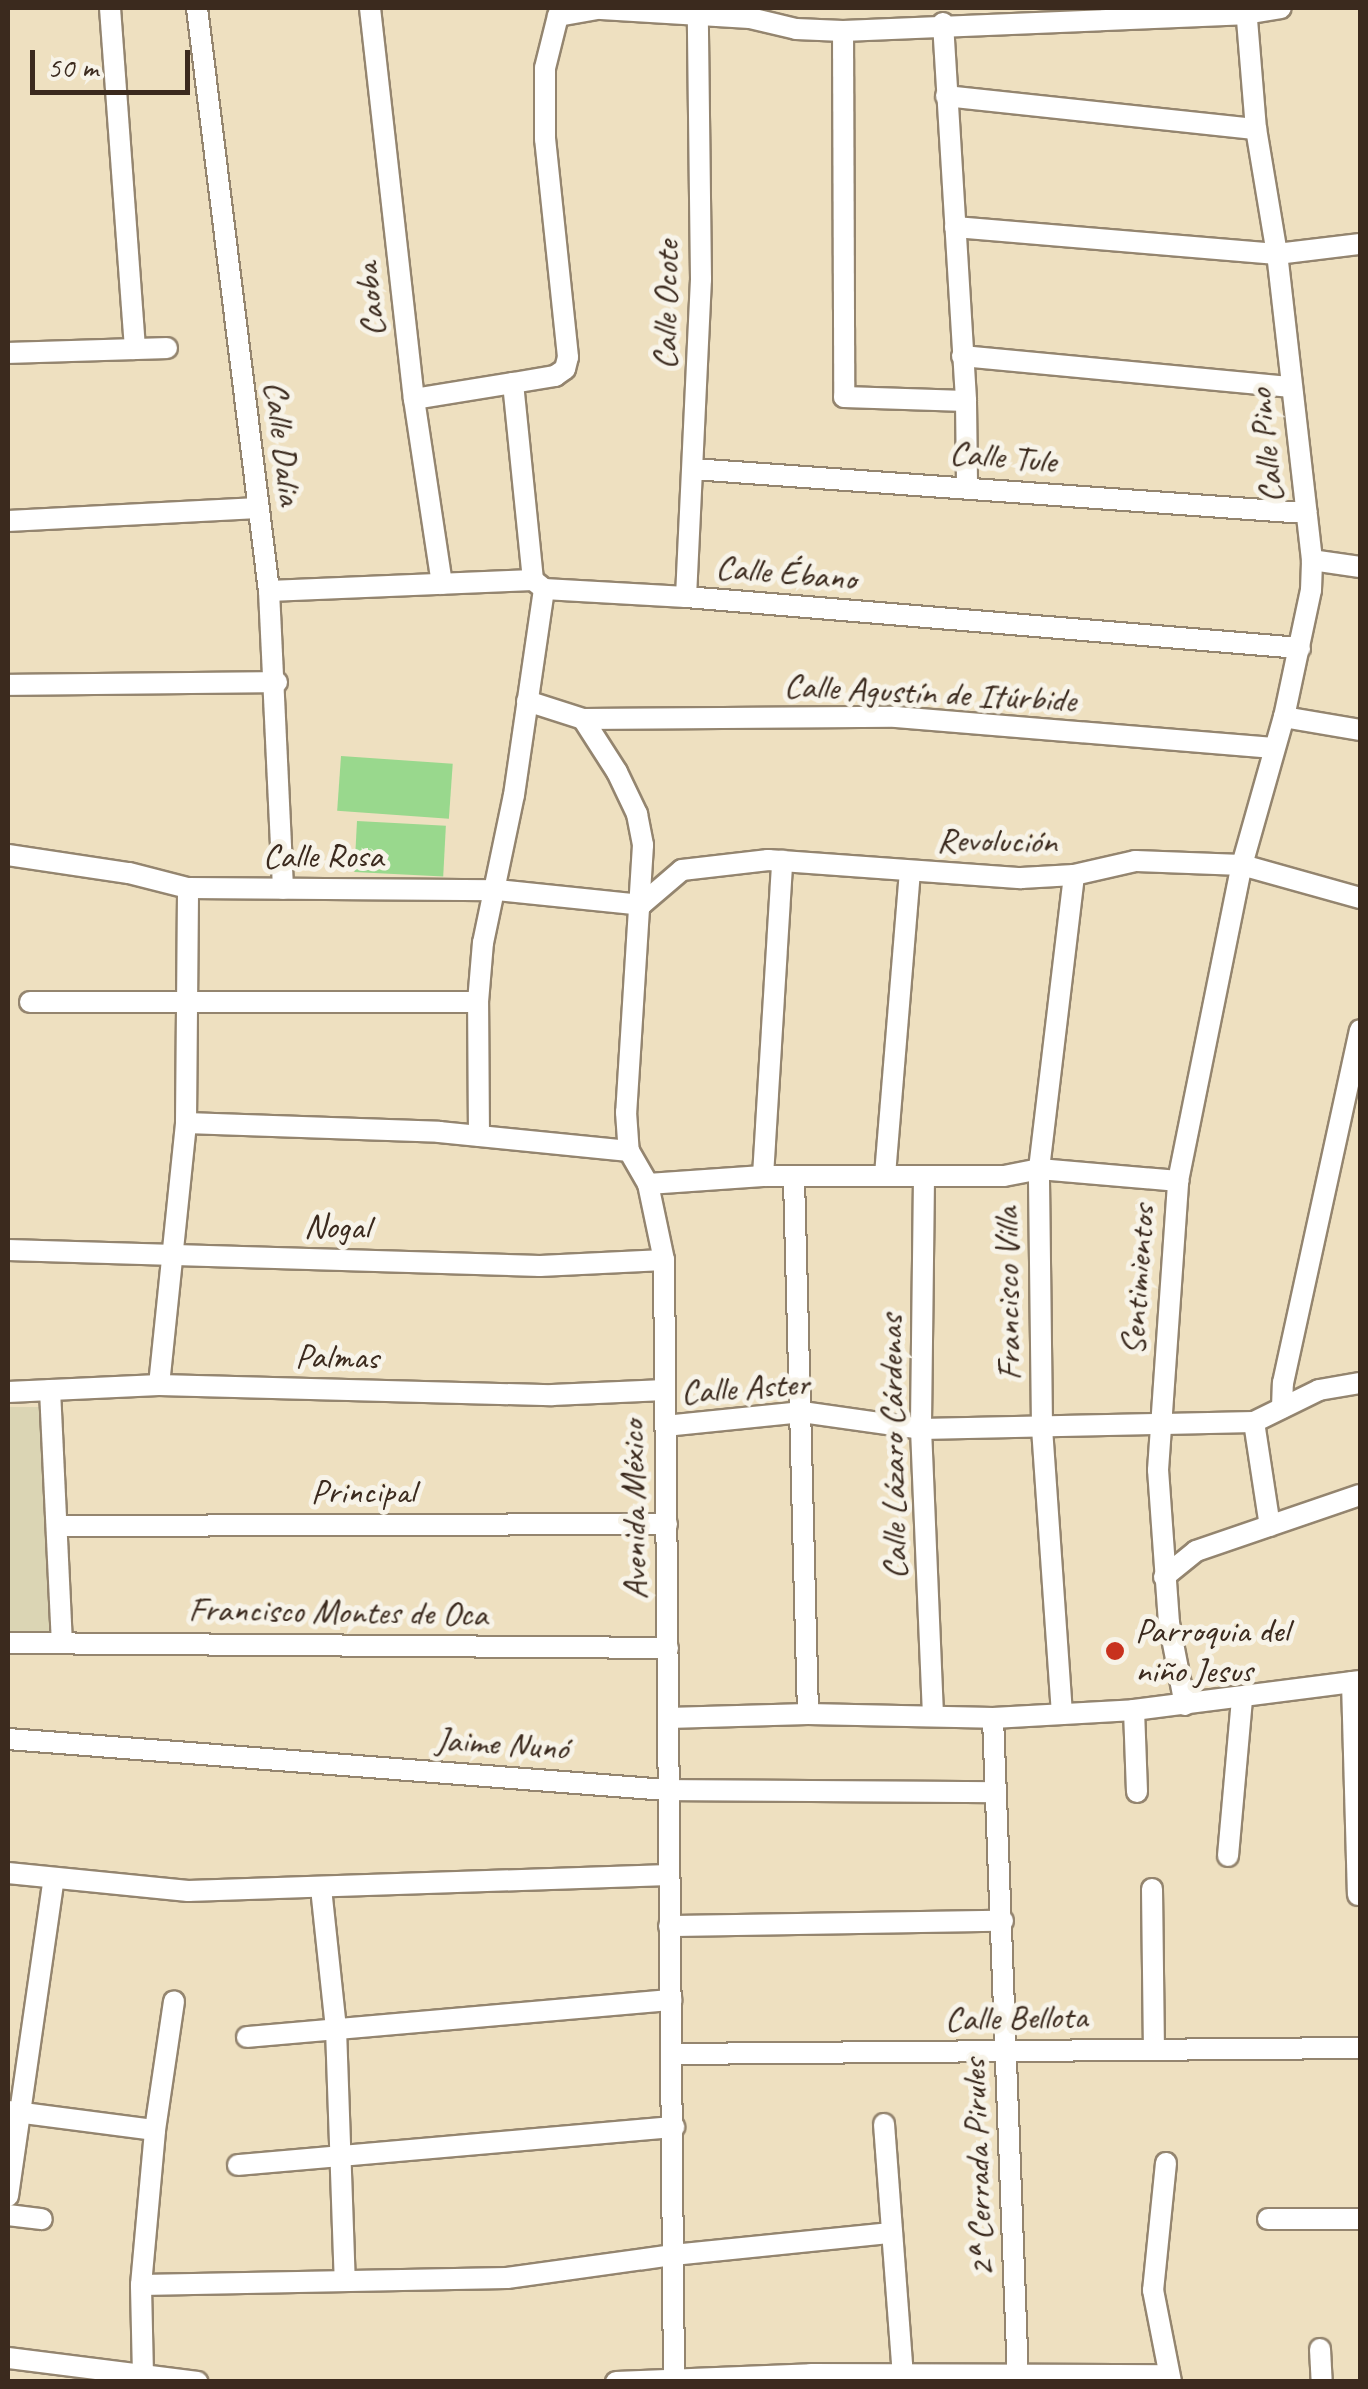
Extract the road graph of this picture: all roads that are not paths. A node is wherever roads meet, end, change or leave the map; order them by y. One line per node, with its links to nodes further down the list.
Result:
1 (110, 8): 17 (street)
2 (197, 8): 26 (street, Calle Dalia)
3 (370, 8): 22 (street, Caoba)
4 (602, 8): 7 (street); 20 (street)
5 (1282, 8): 6 (street)
6 (1245, 11): 8 (street); 11 (street, Calle Pino)
7 (698, 15): 9 (street); 24 (street, Calle Ocote)
8 (942, 23): 9 (street); 10 (street)
9 (844, 31): 23 (street)
10 (946, 96): 11 (street); 12 (street)
11 (1256, 129): 14 (street, Calle Pino)
12 (955, 227): 14 (street); 19 (street)
13 (1360, 244): 14 (street)
14 (1276, 254): 21 (street, Calle Pino)
15 (8, 344): 18 (street)
16 (167, 348): 17 (street)
17 (135, 349): 18 (street)
18 (8, 353)
19 (962, 356): 21 (street); 23 (street)
20 (513, 384): 22 (street); 32 (street)
21 (1292, 387): 27 (street, Calle Pino)
22 (414, 399): 31 (street, Caoba)
23 (966, 401): 25 (street)
24 (694, 470): 25 (street, Calle Tule); 34 (street, Calle Ocote)
25 (967, 486): 27 (street, Calle Tule)
26 (258, 508): 28 (street); 33 (street, Calle Dalia)
27 (1306, 513): 29 (street, Calle Pino)
28 (8, 521)
29 (1312, 560): 30 (street); 35 (street, Calle Pino)
30 (1360, 566)
31 (442, 584): 32 (street, Calle Ébano); 33 (street, Calle Ébano)
32 (538, 584): 34 (street, Calle Ébano); 38 (street)
33 (269, 592): 36 (street, Calle Dalia)
34 (686, 596): 35 (street, Calle Ébano)
35 (1300, 648): 39 (street, Calle Pino)
36 (276, 682): 37 (street); 49 (street, Calle Dalia)
37 (8, 685)
38 (528, 701): 40 (street); 50 (street)
39 (1284, 717): 41 (street); 42 (street, Calle Pino)
40 (583, 720): 42 (street, Calle Agustín de Itúrbide); 52 (street, Avenida México)
41 (1360, 730)
42 (1274, 748): 45 (street, Calle Pino)
43 (8, 856): 48 (street, Calle Rosa)
44 (782, 861): 46 (street, Revolución); 52 (street, Revolución); 62 (street)
45 (1242, 864): 47 (street, Revolución); 51 (street, Revolución); 65 (street, Sentimientos)
46 (910, 872): 47 (street, Revolución); 61 (street)
47 (1074, 874): 60 (street, Francisco Villa)
48 (188, 888): 49 (street, Calle Rosa); 53 (street)
49 (283, 889): 50 (street, Calle Rosa)
50 (497, 890): 52 (street, Calle Rosa); 55 (street)
51 (1360, 898)
52 (641, 905): 59 (street, Avenida México)
53 (190, 1000): 54 (street); 55 (street); 57 (street)
54 (30, 1002)
55 (478, 1002): 58 (street)
56 (1360, 1030): 75 (street)
57 (186, 1123): 58 (street); 68 (street)
58 (480, 1136): 59 (street)
59 (629, 1151): 66 (street, Avenida México)
60 (1039, 1169): 63 (street); 65 (street); 80 (street, Francisco Villa)
61 (885, 1175): 63 (street); 64 (street)
62 (763, 1176): 64 (street); 66 (street)
63 (924, 1178): 81 (street, Calle Lázaro Cárdenas)
64 (794, 1179): 76 (street)
65 (1178, 1181): 77 (street, Sentimientos)
66 (648, 1184): 69 (street, Avenida México)
67 (8, 1250): 68 (street, Nogal)
68 (171, 1255): 69 (street, Nogal); 71 (street)
69 (664, 1260): 73 (street, Avenida México)
70 (1360, 1383): 75 (street, Calle Aster)
71 (159, 1385): 72 (street, Palmas); 73 (street, Palmas)
72 (50, 1390): 74 (street, Palmas); 84 (street)
73 (665, 1390): 79 (street, Avenida México)
74 (8, 1392)
75 (1282, 1408): 78 (street, Calle Aster)
76 (802, 1412): 79 (street, Calle Aster); 81 (street, Calle Aster); 94 (street)
77 (1160, 1422): 78 (street, Calle Aster); 80 (street, Calle Aster); 86 (street, Sentimientos)
78 (1254, 1422): 85 (street)
79 (665, 1426): 83 (street, Avenida México)
80 (1042, 1426): 81 (street, Calle Aster); 96 (street, Francisco Villa)
81 (921, 1428): 95 (street, Calle Lázaro Cárdenas)
82 (1360, 1495): 85 (street)
83 (667, 1524): 84 (street, Principal); 89 (street, Avenida México)
84 (59, 1526): 87 (street)
85 (1270, 1526): 86 (street)
86 (1164, 1578): 92 (street, Sentimientos)
87 (62, 1642): 88 (street, Francisco Montes de Oca); 89 (street, Francisco Montes de Oca)
88 (8, 1643)
89 (668, 1648): 97 (street, Avenida México)
90 (1356, 1681): 91 (street); 109 (street)
91 (1242, 1698): 92 (street); 103 (street)
92 (1185, 1705): 93 (street)
93 (1134, 1710): 96 (street); 102 (street)
94 (808, 1714): 95 (street); 97 (street)
95 (933, 1714): 98 (street)
96 (1062, 1714): 98 (street)
97 (668, 1718): 100 (street, Avenida México)
98 (994, 1718): 101 (street, 2ª Cerrada Pirules)
99 (8, 1739): 100 (street, Jaime Nunó)
100 (667, 1790): 101 (street, Jaime Nunó); 105 (street, Avenida México)
101 (993, 1792): 110 (street, 2ª Cerrada Pirules)
102 (1138, 1792)
103 (1228, 1856)
104 (8, 1873): 106 (street)
105 (670, 1874): 107 (street); 111 (street, Avenida México)
106 (54, 1878): 107 (street); 120 (street)
107 (320, 1888): 114 (street)
108 (1152, 1889): 116 (street)
109 (1358, 1896)
110 (1003, 1922): 111 (street); 118 (street, 2ª Cerrada Pirules)
111 (669, 1926): 112 (street, Avenida México)
112 (671, 2000): 114 (street); 119 (street, Avenida México)
113 (174, 2001): 123 (street)
114 (336, 2029): 115 (street); 124 (street)
115 (248, 2036)
116 (1154, 2048): 117 (street, Calle Bellota); 118 (street, Calle Bellota)
117 (1360, 2048)
118 (1007, 2052): 119 (street, Calle Bellota); 140 (street, 2ª Cerrada Pirules)
119 (672, 2054): 122 (street, Avenida México)
120 (15, 2112): 123 (street); 127 (street)
121 (884, 2124): 132 (street)
122 (674, 2128): 124 (street); 133 (street, Avenida México)
123 (155, 2130): 135 (street)
124 (340, 2157): 126 (street); 134 (street)
125 (1166, 2163): 142 (street)
126 (238, 2165)
127 (8, 2196)
128 (8, 2215): 129 (street)
129 (42, 2219)
130 (1268, 2219): 131 (street)
131 (1360, 2220)
132 (891, 2233): 133 (street); 138 (street)
133 (673, 2255): 134 (street); 143 (street, Avenida México)
134 (345, 2281): 135 (street)
135 (141, 2286): 139 (street)
136 (1320, 2349): 146 (street)
137 (8, 2358): 139 (street)
138 (903, 2375): 140 (street); 141 (street)
139 (143, 2376): 144 (street)
140 (1018, 2377): 142 (street)
141 (811, 2378): 143 (street)
142 (1169, 2378)
143 (674, 2381): 145 (street)
144 (197, 2382)
145 (616, 2382)
146 (1322, 2382)

